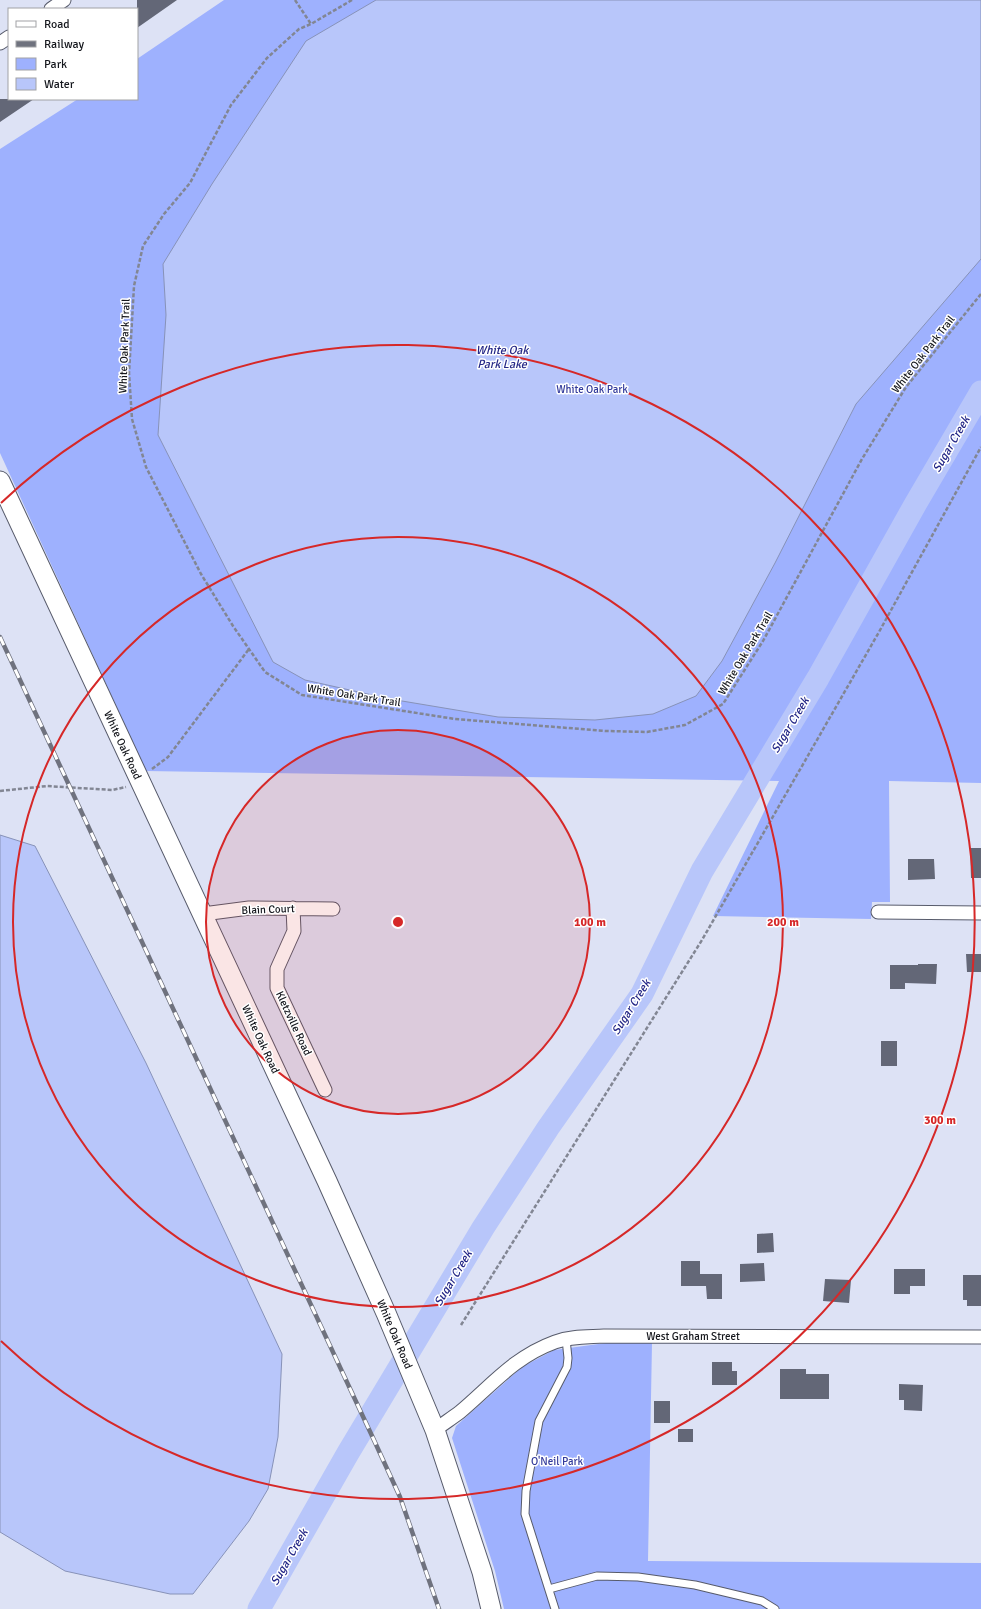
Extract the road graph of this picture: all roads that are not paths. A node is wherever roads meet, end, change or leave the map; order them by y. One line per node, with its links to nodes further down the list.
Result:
1 (64, 0): 2 (street)
2 (52, 8)
3 (0, 481): 8 (street, White Oak Road)
4 (293, 908): 5 (street, Blain Court); 8 (street, Blain Court); 9 (street, Kletzville Road)
5 (334, 909)
6 (878, 912): 7 (street)
7 (981, 913)
8 (203, 914): 12 (street, White Oak Road)
9 (325, 1090)
10 (981, 1337): 11 (street, West Graham Street)
11 (566, 1339): 12 (street, West Graham Street); 13 (lane)
12 (435, 1430): 14 (street, White Oak Road)
13 (549, 1589): 15 (lane); 16 (lane)
14 (491, 1609)
15 (555, 1609)
16 (775, 1609)

